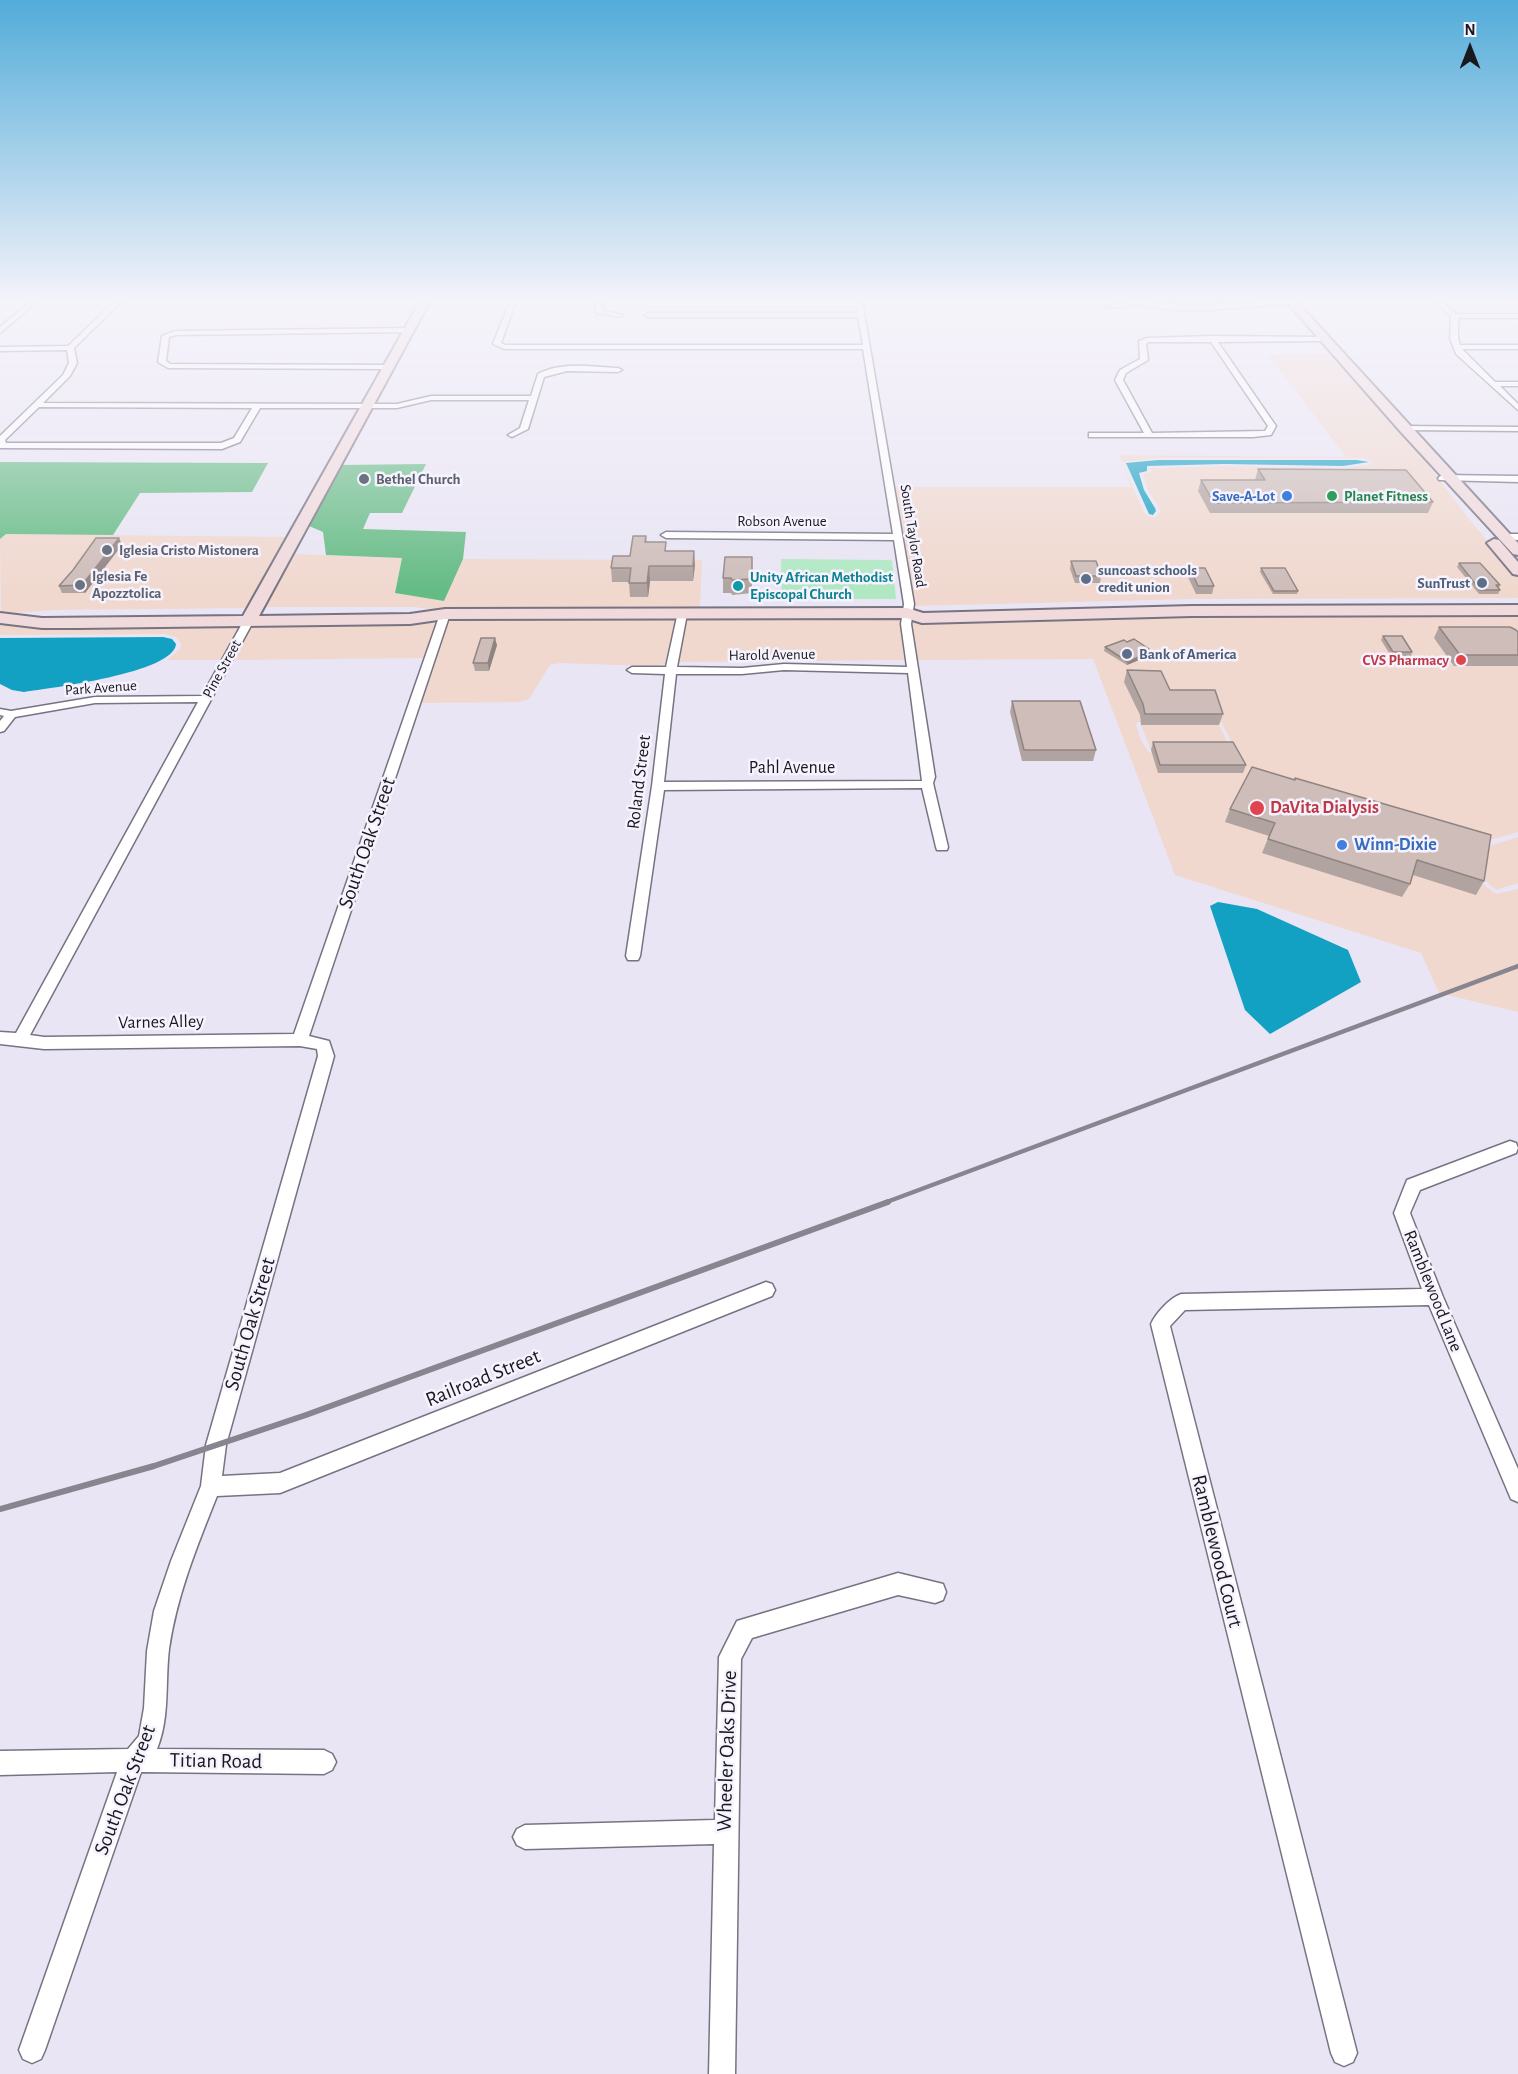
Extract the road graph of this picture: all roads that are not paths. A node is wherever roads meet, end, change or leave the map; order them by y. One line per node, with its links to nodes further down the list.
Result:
1 (44, 398): 9 (street)
2 (372, 398): 11 (main road, Pine Street)
3 (534, 398): 11 (street); 15 (street)
4 (875, 398): 21 (street, South Taylor Road)
5 (1129, 398): 17 (street)
6 (1253, 398): 17 (street)
7 (1377, 398): 13 (main road)
8 (1507, 398): 12 (street)
9 (37, 405): 10 (street); 10 (street)
10 (258, 405): 11 (street)
11 (368, 405): 29 (main road, Pine Street)
12 (1518, 408)
13 (1404, 428): 14 (street); 18 (main road)
14 (1518, 429)
15 (512, 435)
16 (1092, 435): 17 (street)
17 (1149, 435)
18 (1447, 478): 19 (street); 22 (main road); 24 (main road)
19 (1518, 479)
20 (666, 535): 21 (street, Robson Avenue)
21 (899, 537): 27 (street, South Taylor Road)
22 (1512, 537): 23 (main road)
23 (1518, 551)
24 (1518, 571)
25 (1518, 601): 27 (main road)
26 (1518, 610): 27 (main road)
27 (907, 613): 28 (main road); 34 (street, South Taylor Road)
28 (682, 614): 30 (main road); 33 (street, Roland Street)
29 (251, 615): 30 (main road); 31 (main road); 35 (street, Pine Street)
30 (445, 615): 44 (street, South Oak Street)
31 (0, 618)
32 (632, 670): 33 (street, Harold Avenue)
33 (670, 670): 34 (street, Harold Avenue); 39 (street, Roland Street)
34 (912, 670): 38 (street, South Taylor Road)
35 (205, 699): 36 (street, Park Avenue); 43 (street, Pine Street)
36 (6, 713): 37 (street)
37 (0, 729)
38 (927, 783): 39 (street, Pahl Avenue); 40 (street, South Taylor Road)
39 (657, 786): 41 (street, Roland Street)
40 (942, 847)
41 (633, 956)
42 (0, 1038): 43 (street, Varnes Alley)
43 (23, 1039): 44 (street, Varnes Alley)
44 (300, 1040): 48 (street, South Oak Street)
45 (1510, 1148): 47 (street, Ramblewood Lane)
46 (766, 1290): 48 (street, Railroad Street)
47 (1434, 1297): 49 (street, Ramblewood Lane); 57 (street, Ramblewood Court)
48 (212, 1486): 51 (street, South Oak Street)
49 (1518, 1492)
50 (935, 1592): 54 (street, Wheeler Oaks Drive)
51 (133, 1760): 52 (street, Titian Road); 53 (street, Titian Road); 56 (street, South Oak Street)
52 (324, 1762)
53 (0, 1763)
54 (725, 1832): 55 (street); 58 (street, Wheeler Oaks Drive)
55 (525, 1837)
56 (32, 2050)
57 (1344, 2053)
58 (722, 2074)

